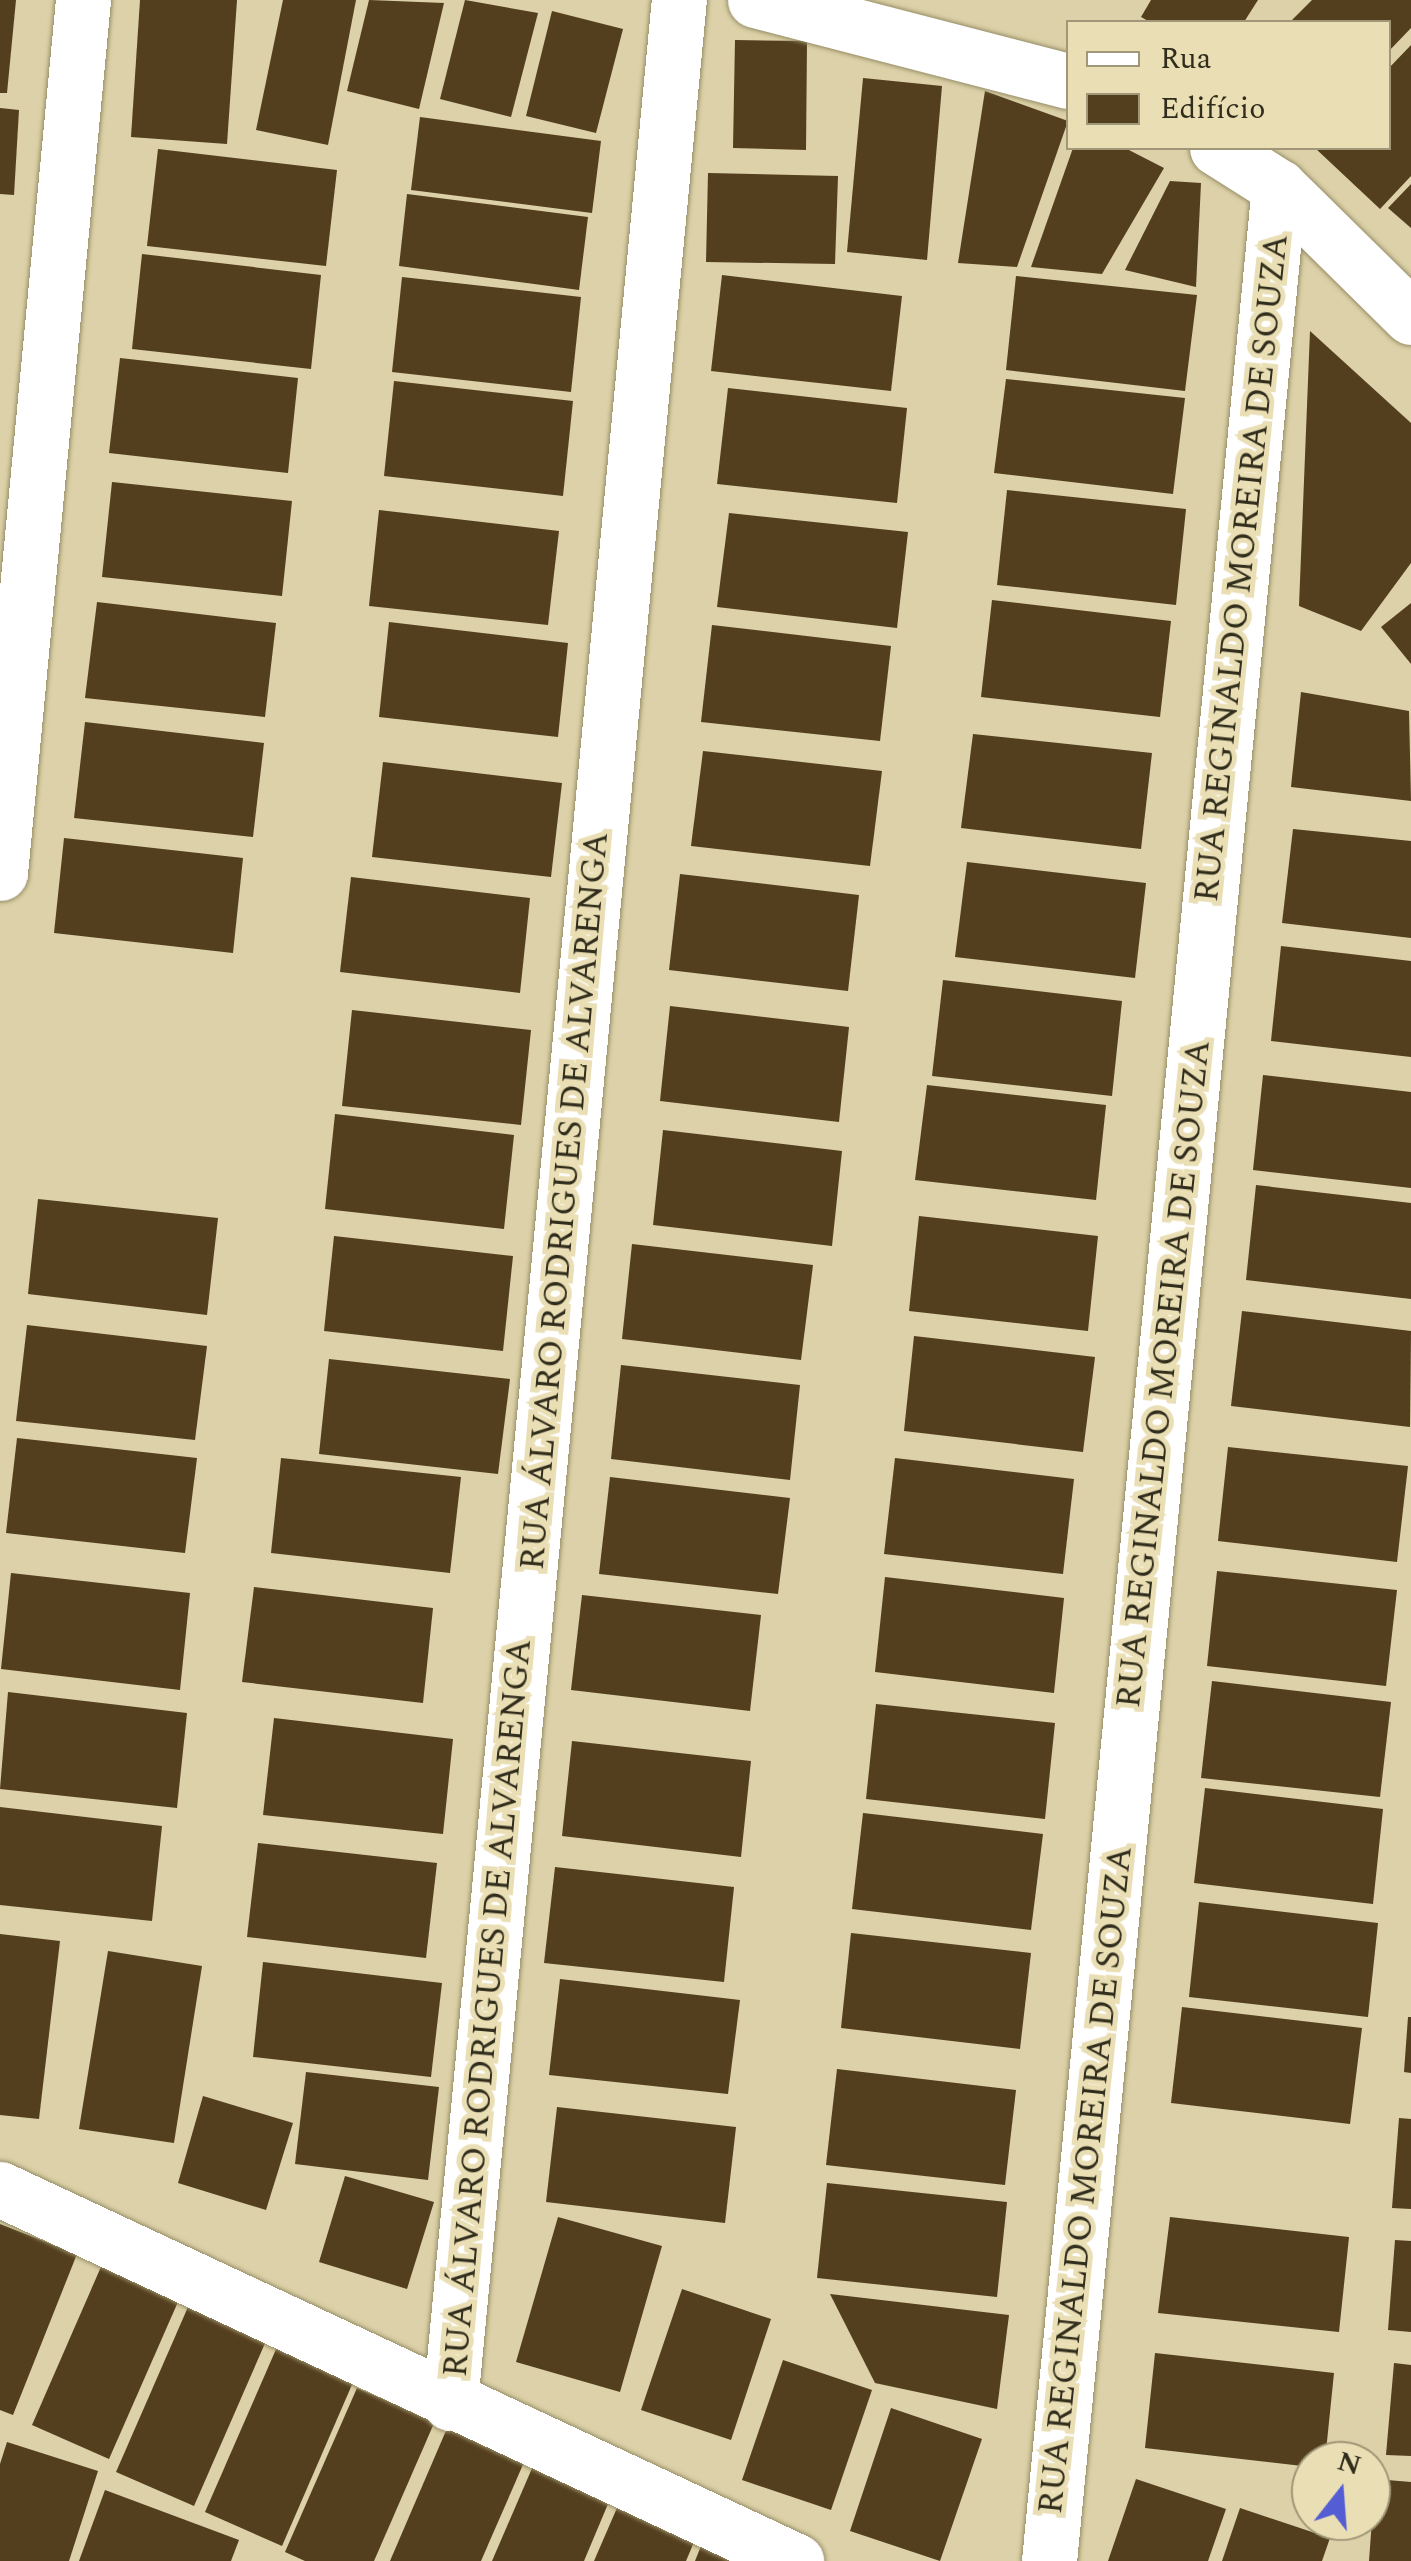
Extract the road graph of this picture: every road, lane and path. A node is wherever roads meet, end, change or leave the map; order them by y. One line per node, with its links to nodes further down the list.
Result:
1 (83, 0): 8 (street)
2 (679, 0): 10 (street, RUA ÁLVARO RODRIGUES DE ALVARENGA)
3 (755, 0): 4 (street)
4 (1066, 80)
5 (1221, 150): 6 (street)
6 (1279, 187): 7 (street); 12 (street, RUA REGINALDO MOREIRA DE SOUZA)
7 (1411, 317)
8 (0, 873)
9 (0, 2189): 10 (street)
10 (450, 2403): 11 (street)
11 (796, 2561)
12 (1048, 2561)

